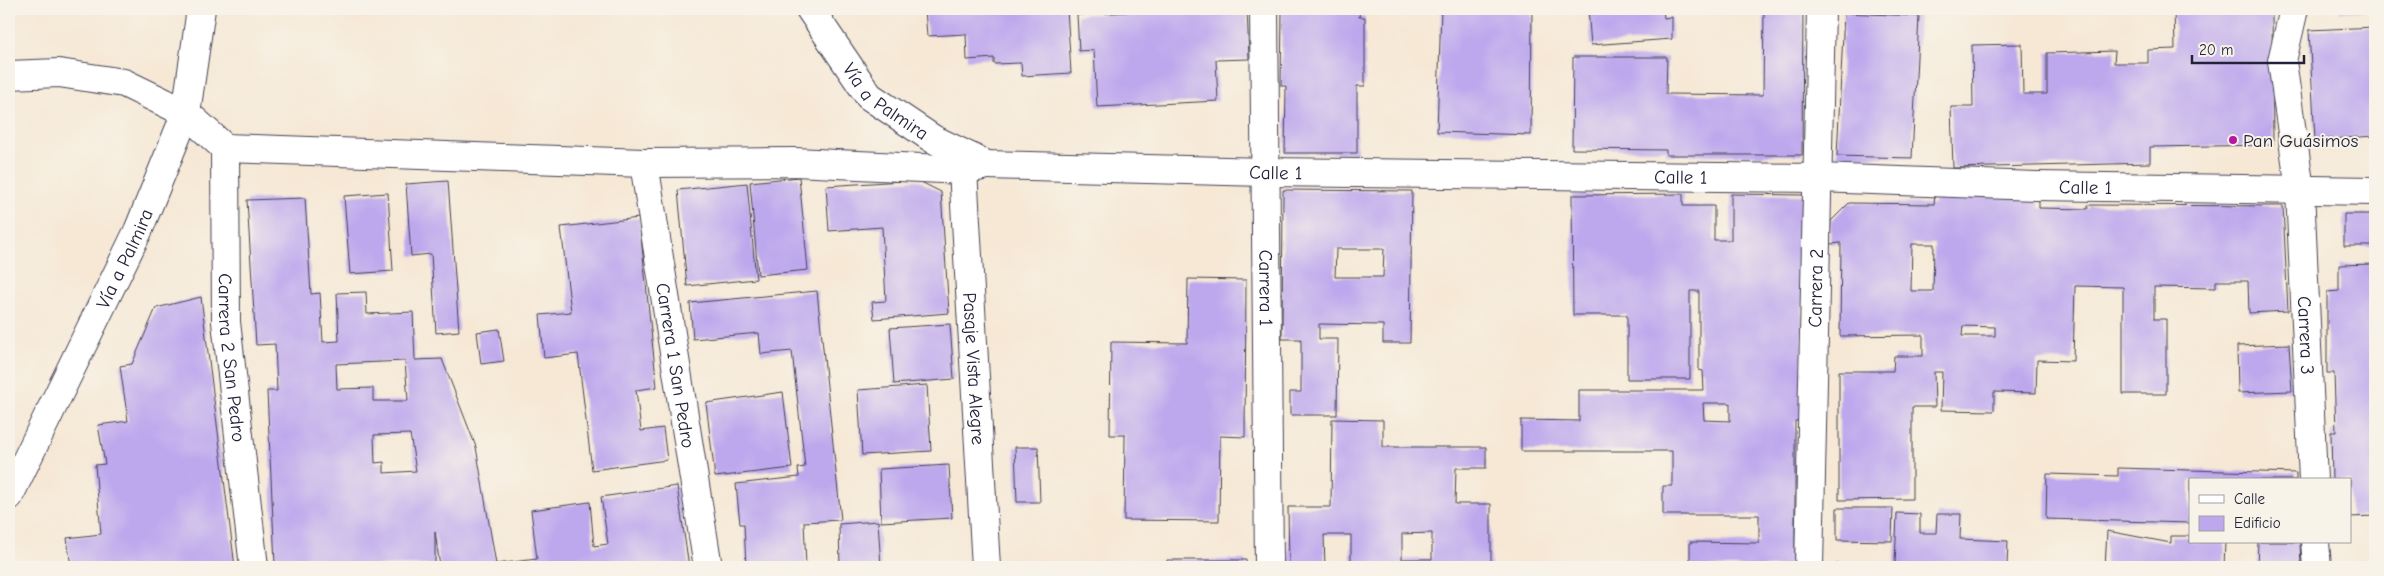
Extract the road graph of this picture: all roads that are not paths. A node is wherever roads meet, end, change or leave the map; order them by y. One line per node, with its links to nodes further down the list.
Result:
1 (201, 9): 7 (street, Vía a Palmira)
2 (810, 9): 10 (street, Vía a Palmira)
3 (1264, 9): 11 (street, Carrera 1)
4 (1821, 9): 12 (street, Carrera 2)
5 (2294, 9): 13 (street, Carrera 3)
6 (9, 75): 7 (street)
7 (186, 113): 8 (street); 16 (street, Vía a Palmira)
8 (225, 148): 9 (street, Calle 1); 18 (street, Carrera 2 San Pedro)
9 (644, 162): 10 (street, Calle 1); 19 (street, Carrera 1 San Pedro)
10 (975, 167): 11 (street, Calle 1); 20 (street, Pasaje Vista Alegre)
11 (1265, 172): 12 (street, Calle 1); 21 (street, Carrera 1)
12 (1818, 178): 13 (street, Calle 1); 22 (street, Carrera 2)
13 (2300, 190): 14 (street, Calle 1); 15 (street, Carrera 3)
14 (2375, 191)
15 (2313, 478)
16 (9, 496)
17 (2316, 544): 23 (street)
18 (254, 567)
19 (708, 567)
20 (986, 567)
21 (1270, 567)
22 (1809, 567)
23 (2317, 567)

